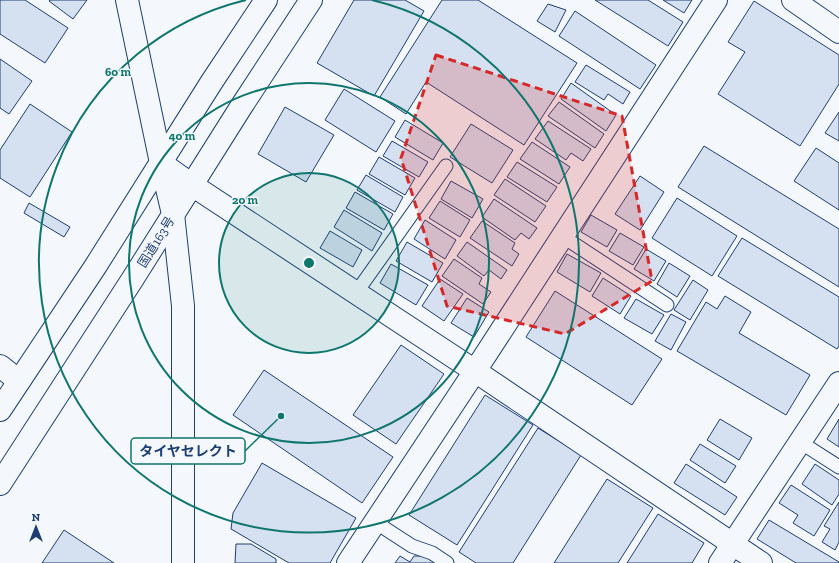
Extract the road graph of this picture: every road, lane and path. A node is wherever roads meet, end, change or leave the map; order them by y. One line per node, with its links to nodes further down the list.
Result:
1 (127, 0): 7 (main road)
2 (266, 0): 7 (main road)
3 (311, 0): 9 (main road, 国道163号)
4 (716, 0): 11 (main road)
5 (797, 1): 6 (main road)
6 (839, 32)
7 (161, 162): 9 (main road); 10 (main road); 16 (main road)
8 (446, 166): 12 (lane)
9 (192, 185): 10 (main road, 国道163号); 12 (main road)
10 (173, 214): 21 (main road, 国道163号); 24 (main road)
11 (562, 236): 13 (lane); 15 (main road)
12 (356, 293): 15 (main road)
13 (667, 305)
14 (0, 366): 16 (main road)
15 (474, 371): 22 (main road); 23 (main road)
16 (19, 380): 18 (main road)
17 (839, 383): 19 (main road)
18 (0, 410)
19 (800, 442): 20 (lane); 23 (main road)
20 (839, 467)
21 (0, 484)
22 (375, 522): 25 (main road); 26 (lane)
23 (733, 544): 27 (main road); 28 (main road)
24 (183, 563)
25 (348, 563)
26 (447, 563)
27 (720, 563)
28 (761, 563)

